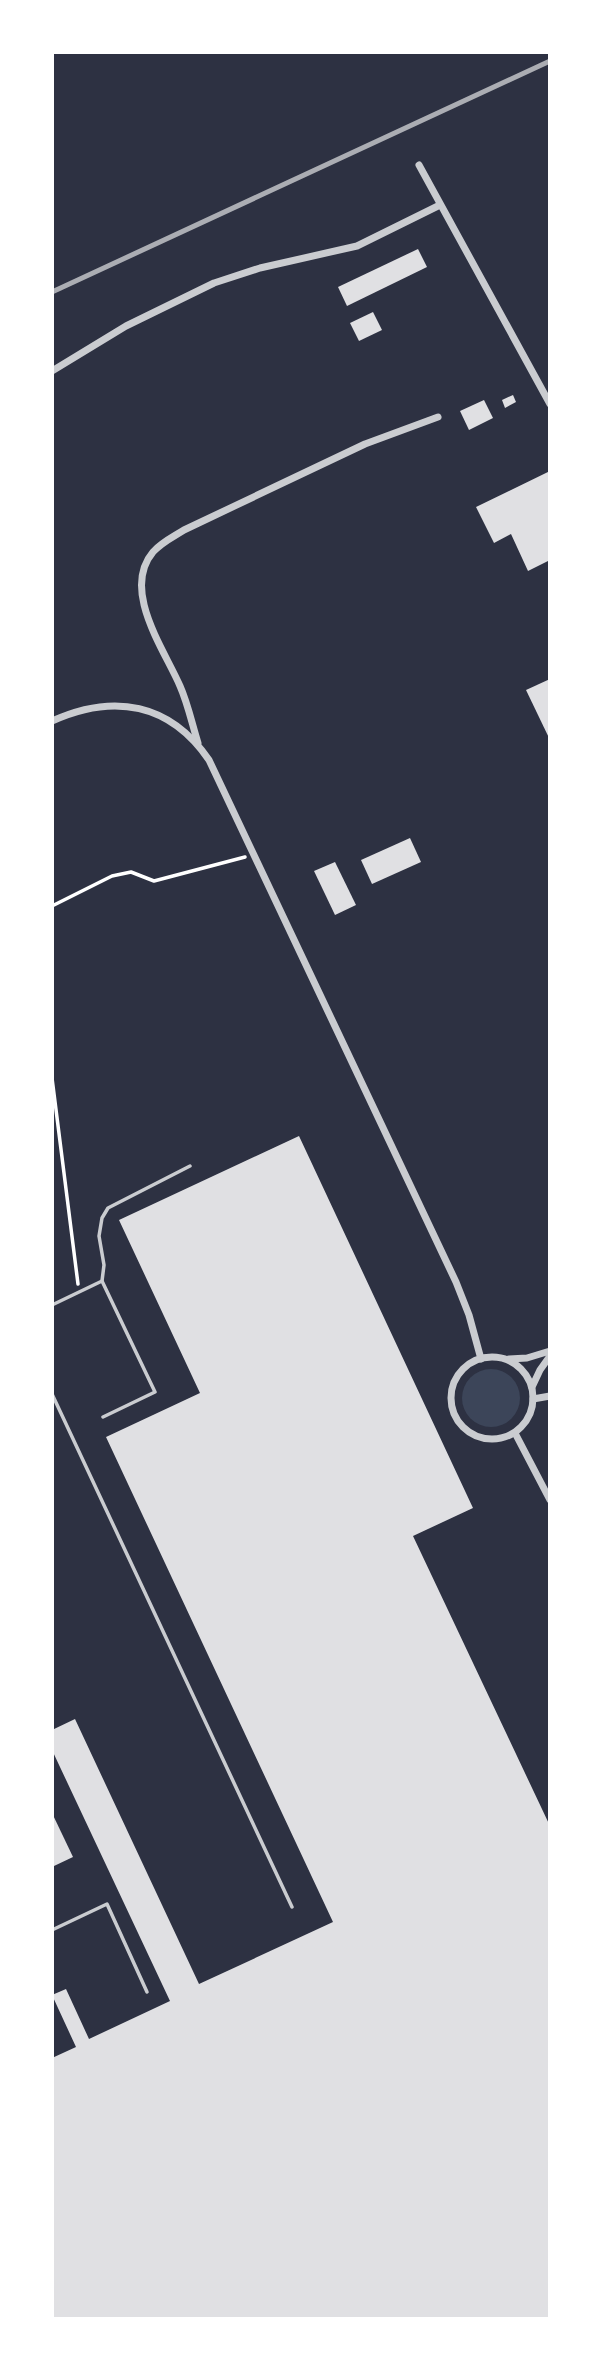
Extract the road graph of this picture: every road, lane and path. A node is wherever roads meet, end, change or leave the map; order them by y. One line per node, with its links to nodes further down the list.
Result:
1 (419, 165): 2 (street)
2 (440, 205): 3 (street); 4 (street)
3 (52, 371)
4 (550, 404)
5 (438, 417): 7 (street)
6 (52, 722): 7 (street)
7 (198, 744): 8 (street)
8 (255, 855): 9 (path); 16 (street)
9 (52, 906)
10 (52, 1078): 13 (path)
11 (190, 1166): 12 (lane)
12 (103, 1281): 13 (lane); 22 (lane)
13 (79, 1292): 14 (lane)
14 (52, 1305)
15 (550, 1354): 17 (street); 18 (street)
16 (481, 1359): 17 (street); 23 (street)
17 (505, 1359): 18 (street)
18 (532, 1388): 21 (street)
19 (52, 1394): 25 (lane)
20 (550, 1396): 21 (street)
21 (533, 1399): 23 (street)
22 (103, 1417)
23 (515, 1433): 24 (street)
24 (550, 1500)
25 (292, 1907)
26 (52, 1930): 27 (lane)
27 (147, 1992)

